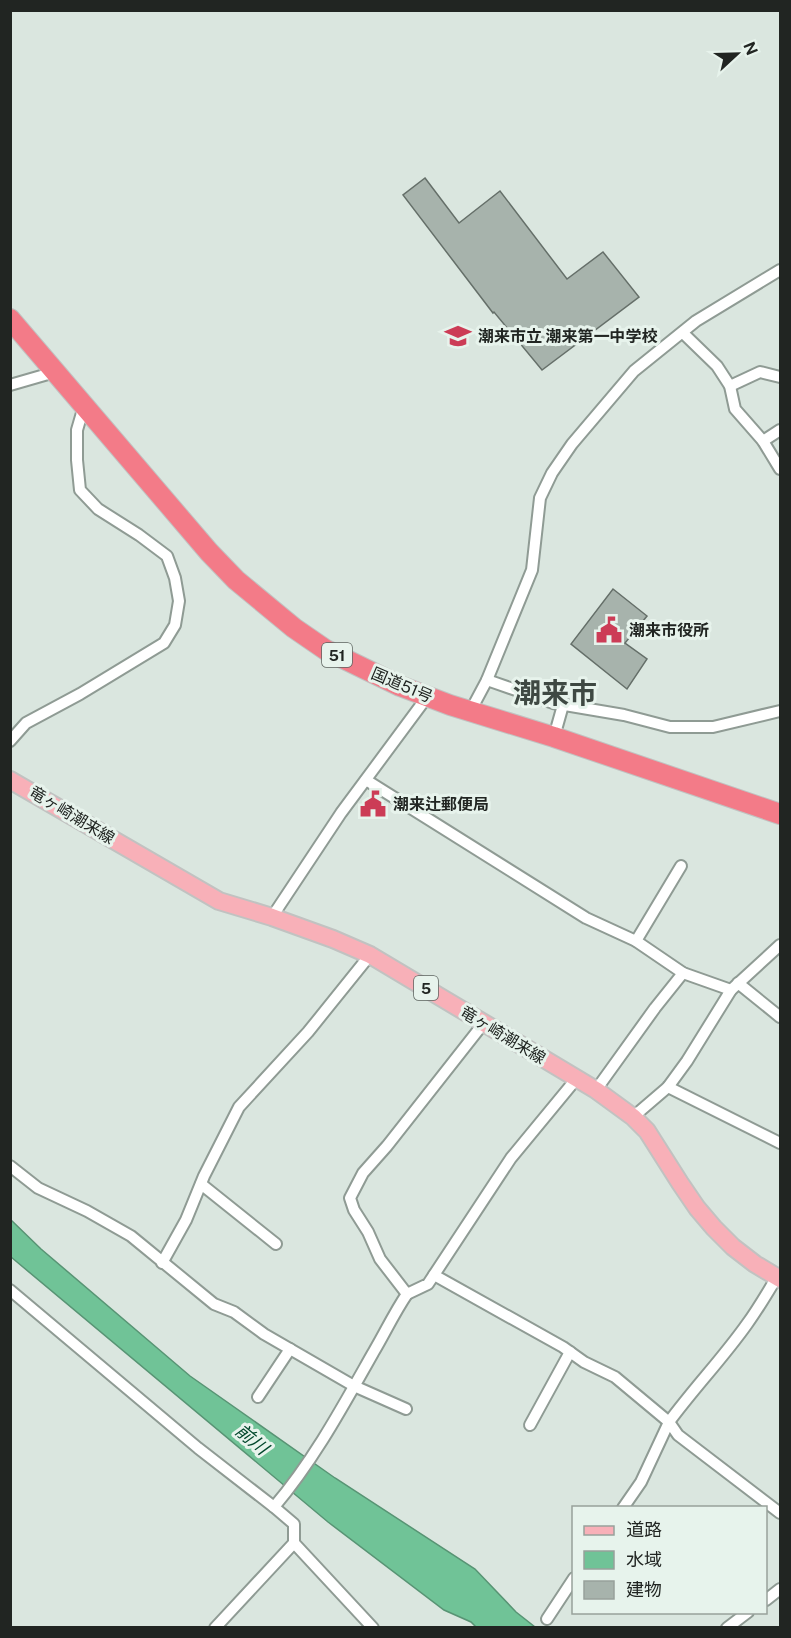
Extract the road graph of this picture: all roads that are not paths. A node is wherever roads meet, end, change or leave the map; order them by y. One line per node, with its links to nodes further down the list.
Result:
1 (780, 270): 3 (street)
2 (10, 319): 4 (highway, 国道51号 / 51)
3 (683, 333): 7 (street); 12 (street)
4 (55, 372): 6 (street); 8 (highway, 国道51号 / 51)
5 (780, 376): 7 (street)
6 (10, 385)
7 (730, 386): 10 (street)
8 (84, 406): 13 (highway, 国道51号 / 51); 18 (street)
9 (780, 430): 10 (street)
10 (763, 441): 11 (street)
11 (780, 469)
12 (487, 680): 14 (street); 15 (street)
13 (427, 697): 15 (highway, 国道51号 / 51); 20 (street)
14 (563, 705): 16 (street); 17 (street)
15 (471, 710): 17 (highway, 国道51号 / 51)
16 (780, 711)
17 (554, 737): 21 (highway, 国道51号 / 51)
18 (10, 741)
19 (10, 780): 23 (main road, 竜ヶ崎潮来線 / 5)
20 (366, 780): 23 (street); 24 (street)
21 (780, 814)
22 (681, 866): 24 (street)
23 (272, 916): 26 (main road, 竜ヶ崎潮来線 / 5)
24 (636, 941): 27 (street)
25 (780, 945): 28 (street)
26 (369, 955): 30 (main road, 竜ヶ崎潮来線 / 5); 37 (street)
27 (683, 973): 28 (street); 33 (street)
28 (734, 986): 29 (street); 32 (street)
29 (780, 1017)
30 (483, 1024): 31 (main road, 竜ヶ崎潮来線 / 5); 43 (street)
31 (577, 1078): 33 (main road, 竜ヶ崎潮来線 / 5); 40 (street)
32 (668, 1087): 34 (street); 35 (street)
33 (596, 1090): 34 (main road, 竜ヶ崎潮来線 / 5)
34 (633, 1117): 41 (main road, 竜ヶ崎潮来線 / 5)
35 (780, 1143)
36 (10, 1166): 39 (street)
37 (201, 1184): 38 (street); 39 (street)
38 (276, 1244)
39 (162, 1263): 44 (street)
40 (434, 1275): 43 (street); 45 (street)
41 (779, 1278): 49 (street)
42 (10, 1290): 52 (street)
43 (407, 1294): 46 (street)
44 (290, 1349): 46 (street); 47 (street)
45 (570, 1352): 49 (street); 50 (street)
46 (354, 1386): 48 (street); 52 (street)
47 (258, 1397)
48 (406, 1409)
49 (669, 1422): 51 (street); 53 (street)
50 (530, 1425)
51 (624, 1506)
52 (274, 1507): 54 (street)
53 (780, 1513)
54 (294, 1543): 60 (street); 61 (street)
55 (572, 1580): 59 (street)
56 (780, 1589): 57 (street)
57 (767, 1599)
58 (746, 1614): 62 (street)
59 (547, 1619)
60 (215, 1628)
61 (373, 1628)
62 (728, 1628)

